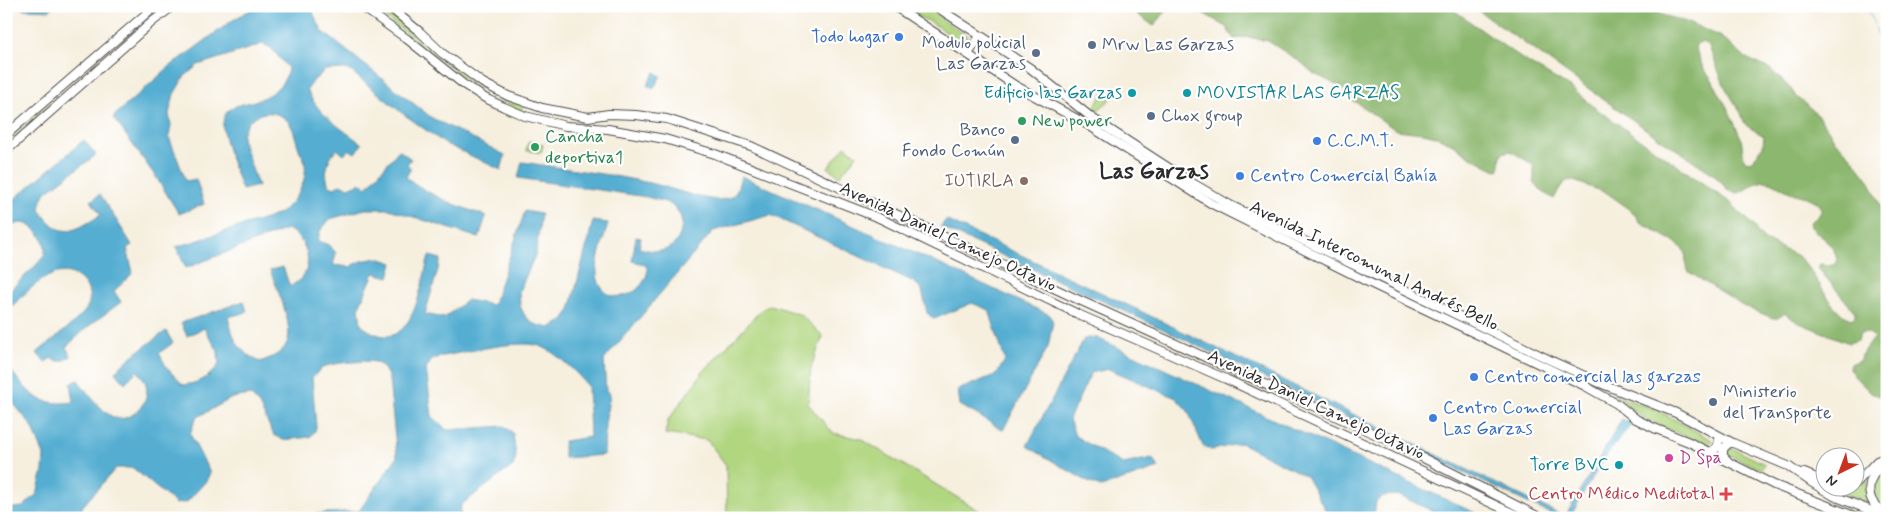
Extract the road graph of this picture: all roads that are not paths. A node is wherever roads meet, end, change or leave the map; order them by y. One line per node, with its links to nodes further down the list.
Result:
1 (155, 6): 9 (main road)
2 (173, 6): 10 (main road)
3 (361, 6): 22 (main road, Avenida Daniel Camejo Octavio)
4 (388, 6): 23 (main road, Avenida Daniel Camejo Octavio)
5 (894, 6): 8 (main road, Avenida Intercomunal Andrés Bello)
6 (935, 6): 7 (main road, Avenida Intercomunal Andrés Bello)
7 (980, 36): 8 (main road); 11 (main road, Avenida Intercomunal Andrés Bello)
8 (968, 54): 13 (main road, Avenida Intercomunal Andrés Bello)
9 (6, 135)
10 (6, 151)
11 (1718, 436): 12 (main road, Avenida Intercomunal Andrés Bello); 13 (main road)
12 (1733, 443): 15 (main road); 17 (main road, Avenida Intercomunal Andrés Bello)
13 (1710, 452): 15 (main road, Avenida Intercomunal Andrés Bello)
14 (1887, 457): 18 (main road)
15 (1727, 460): 24 (main road, Avenida Intercomunal Andrés Bello)
16 (1887, 463): 20 (main road)
17 (1788, 466): 19 (main road); 21 (main road, Avenida Intercomunal Andrés Bello)
18 (1866, 473)
19 (1816, 478)
20 (1887, 513)
21 (1887, 517)
22 (1523, 518)
23 (1541, 518)
24 (1859, 518)

